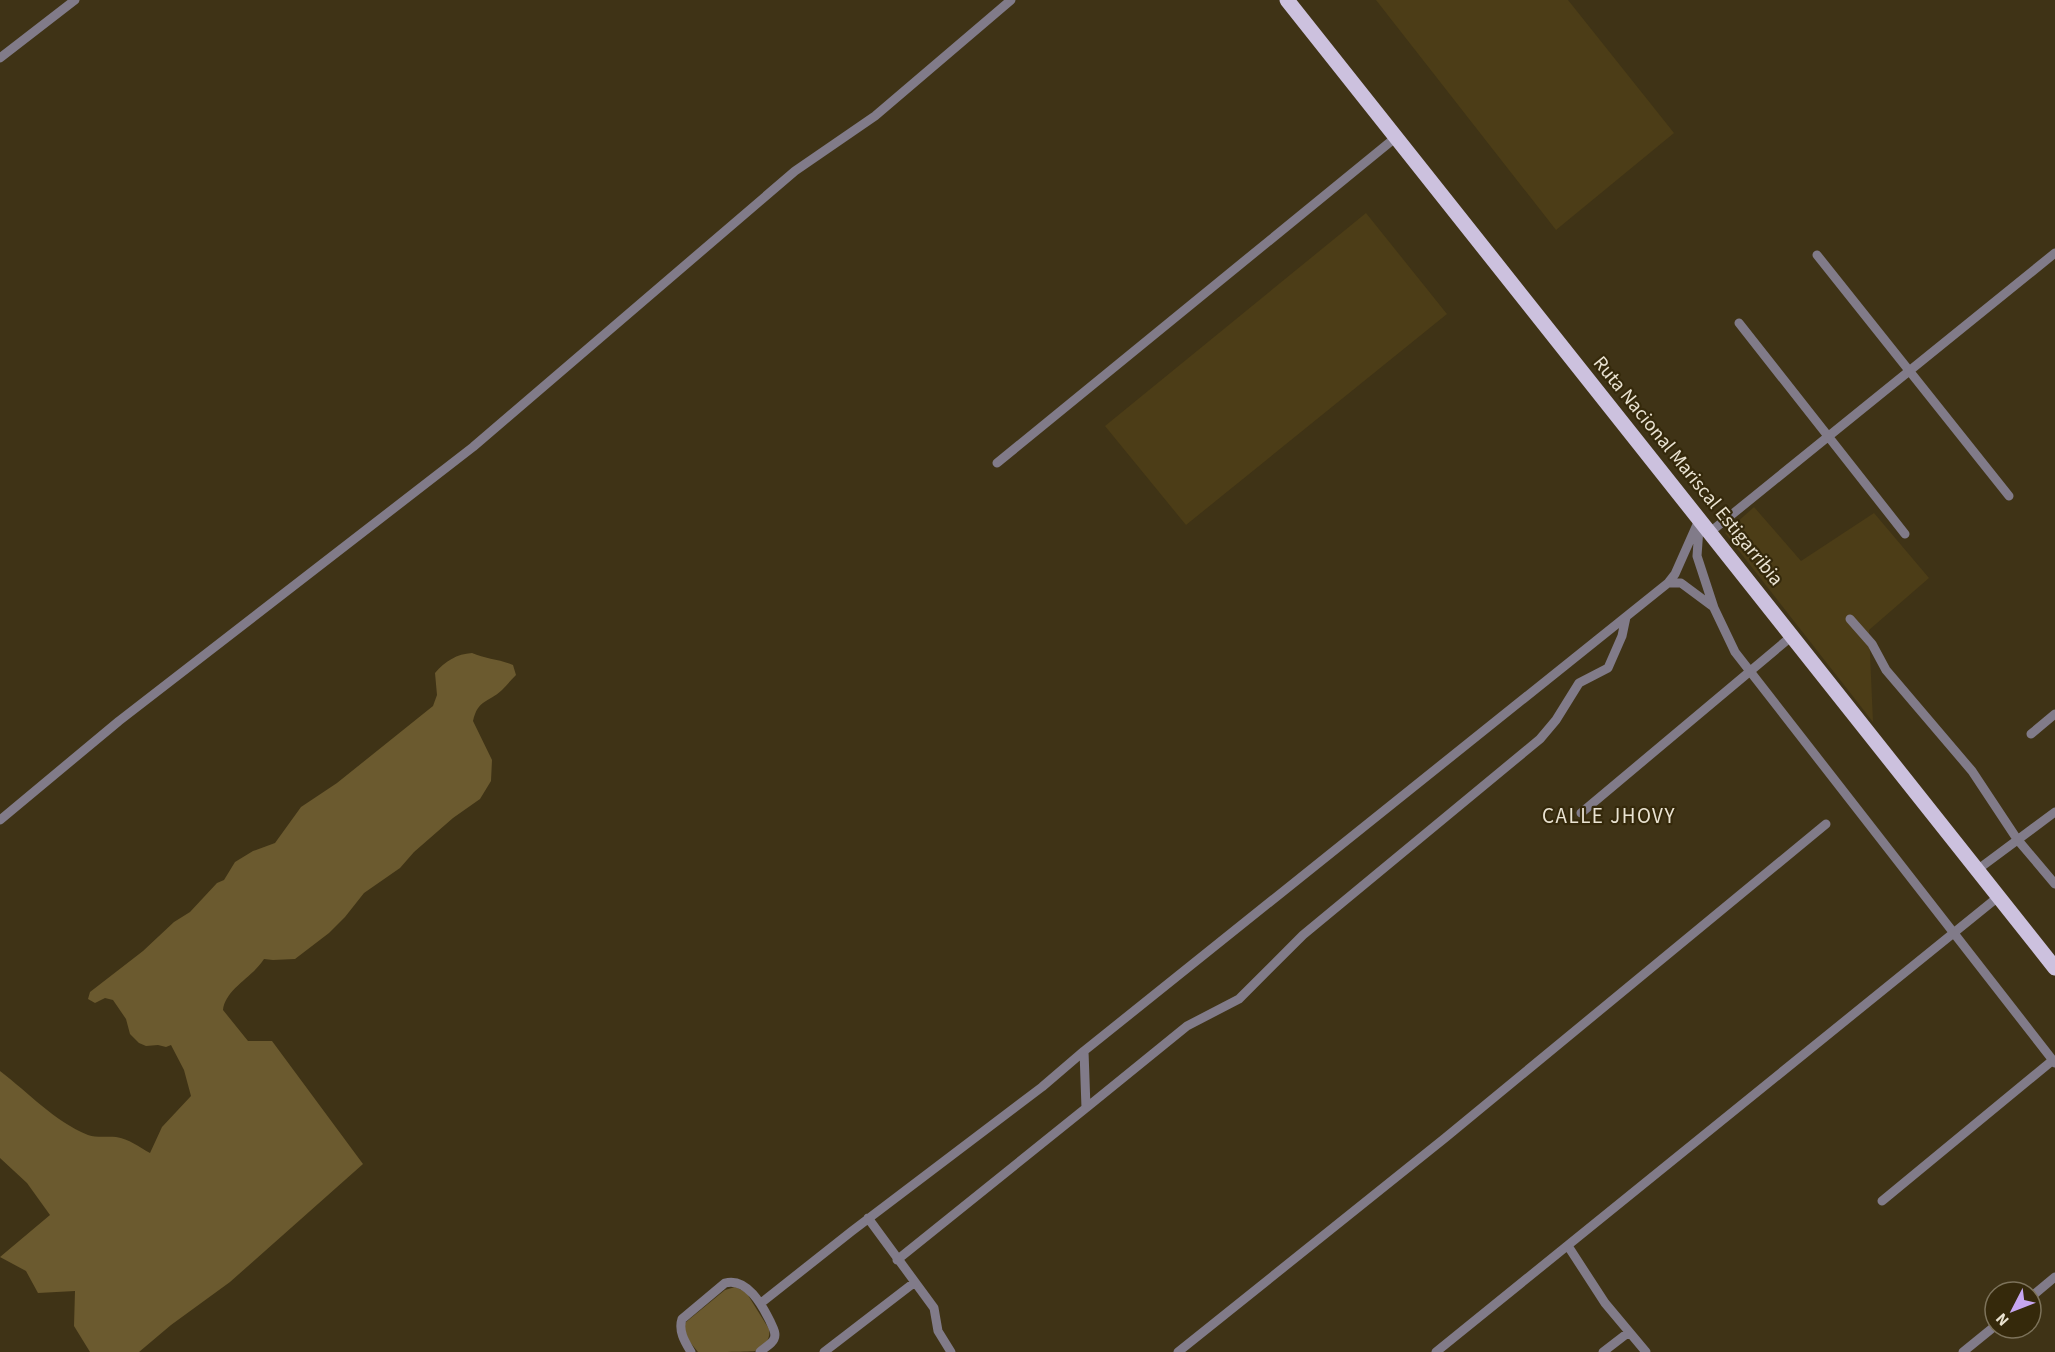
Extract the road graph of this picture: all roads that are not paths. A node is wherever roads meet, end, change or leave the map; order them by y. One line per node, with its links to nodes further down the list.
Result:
1 (75, 0): 4 (street)
2 (1011, 0): 26 (street)
3 (1287, 0): 5 (main road, Ruta Nacional Mariscal Estigarribia)
4 (0, 58)
5 (1395, 138): 11 (street); 13 (main road, Ruta Nacional Mariscal Estigarribia)
6 (2055, 253): 9 (street)
7 (1817, 255): 9 (street)
8 (1739, 323): 10 (street)
9 (1909, 370): 10 (street); 12 (street)
10 (1828, 435): 14 (street); 15 (street)
11 (997, 463)
12 (2009, 496)
13 (1699, 520): 14 (main road, Ruta Nacional Mariscal Estigarribia); 16 (street); 17 (street)
14 (1709, 533): 20 (main road, Ruta Nacional Mariscal Estigarribia)
15 (1905, 534)
16 (1668, 583): 17 (street); 18 (street)
17 (1714, 608): 21 (street)
18 (1626, 617): 34 (street); 36 (street)
19 (1850, 619): 28 (street)
20 (1792, 636): 21 (street); 29 (main road, Ruta Nacional Mariscal Estigarribia)
21 (1750, 673): 25 (street); 32 (street)
22 (2055, 714): 23 (street)
23 (2031, 734)
24 (2055, 812): 28 (street)
25 (1581, 813)
26 (0, 820)
27 (1826, 824): 51 (street)
28 (2017, 839): 29 (street); 30 (street)
29 (1977, 870): 31 (main road, Ruta Nacional Mariscal Estigarribia)
30 (2055, 884)
31 (1998, 897): 32 (street); 33 (main road, Ruta Nacional Mariscal Estigarribia)
32 (1953, 934): 35 (street); 39 (street)
33 (2055, 968)
34 (1084, 1051): 36 (street); 38 (street)
35 (2054, 1061): 37 (street)
36 (1086, 1108): 40 (street)
37 (1882, 1202)
38 (868, 1218): 40 (street); 44 (street)
39 (1568, 1246): 45 (street); 52 (street)
40 (897, 1260): 42 (street)
41 (2055, 1277): 43 (street)
42 (915, 1282): 49 (street); 50 (street)
43 (2043, 1287)
44 (761, 1303): 47 (street); 48 (street)
45 (1629, 1332): 53 (street); 54 (street)
46 (1983, 1336): 55 (street)
47 (692, 1352)
48 (760, 1352)
49 (824, 1352)
50 (951, 1352)
51 (1178, 1352)
52 (1436, 1352)
53 (1603, 1352)
54 (1646, 1352)
55 (1963, 1352)

